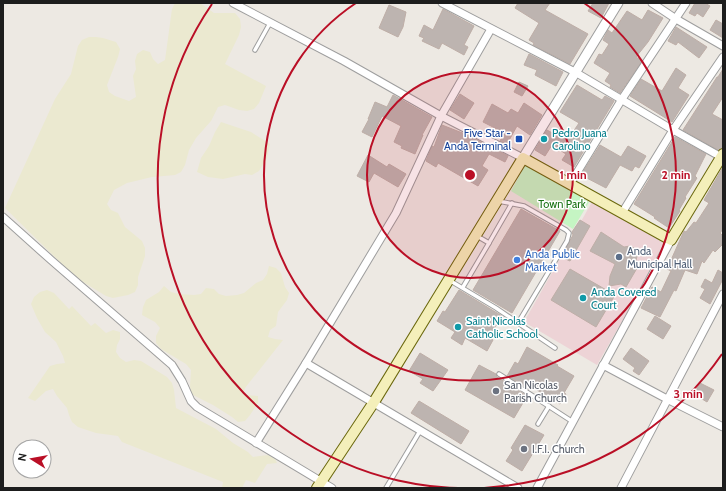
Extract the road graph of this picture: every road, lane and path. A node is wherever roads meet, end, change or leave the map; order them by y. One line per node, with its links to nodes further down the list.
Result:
1 (233, 3): 7 (street)
2 (442, 3): 8 (street)
3 (618, 3): 12 (street)
4 (652, 3): 6 (street)
5 (686, 3): 6 (street)
6 (676, 19): 9 (street); 13 (street)
7 (271, 22): 10 (lane); 14 (street)
8 (491, 29): 12 (street); 14 (street)
9 (723, 46)
10 (255, 50)
11 (723, 57): 15 (street)
12 (575, 72): 13 (street); 17 (street)
13 (622, 100): 15 (street); 18 (street)
14 (441, 116): 17 (street); 31 (street)
15 (673, 130): 16 (street); 21 (street)
16 (722, 156): 24 (main road)
17 (523, 158): 18 (main road); 19 (main road)
18 (570, 184): 21 (main road)
19 (497, 201): 20 (lane); 23 (main road)
20 (512, 203): 25 (lane); 29 (lane)
21 (622, 213): 24 (main road)
22 (3, 217): 41 (street)
23 (476, 236): 25 (lane); 26 (main road)
24 (671, 240): 32 (street)
25 (489, 243): 27 (lane)
26 (449, 280): 27 (lane); 35 (main road)
27 (463, 287): 29 (lane)
28 (723, 294): 34 (street)
29 (518, 323): 30 (lane)
30 (554, 348)
31 (306, 363): 35 (street); 41 (street)
32 (603, 365): 34 (street); 37 (street)
33 (499, 374): 36 (lane)
34 (667, 399): 39 (street); 47 (street)
35 (374, 402): 40 (street); 42 (main road)
36 (549, 406): 37 (lane); 38 (lane)
37 (573, 422): 46 (street)
38 (538, 424)
39 (723, 427)
40 (420, 431): 44 (lane); 45 (street)
41 (256, 443): 42 (street)
42 (319, 485): 43 (street)
43 (332, 488)
44 (386, 488)
45 (518, 488)
46 (537, 488)
47 (620, 488)

